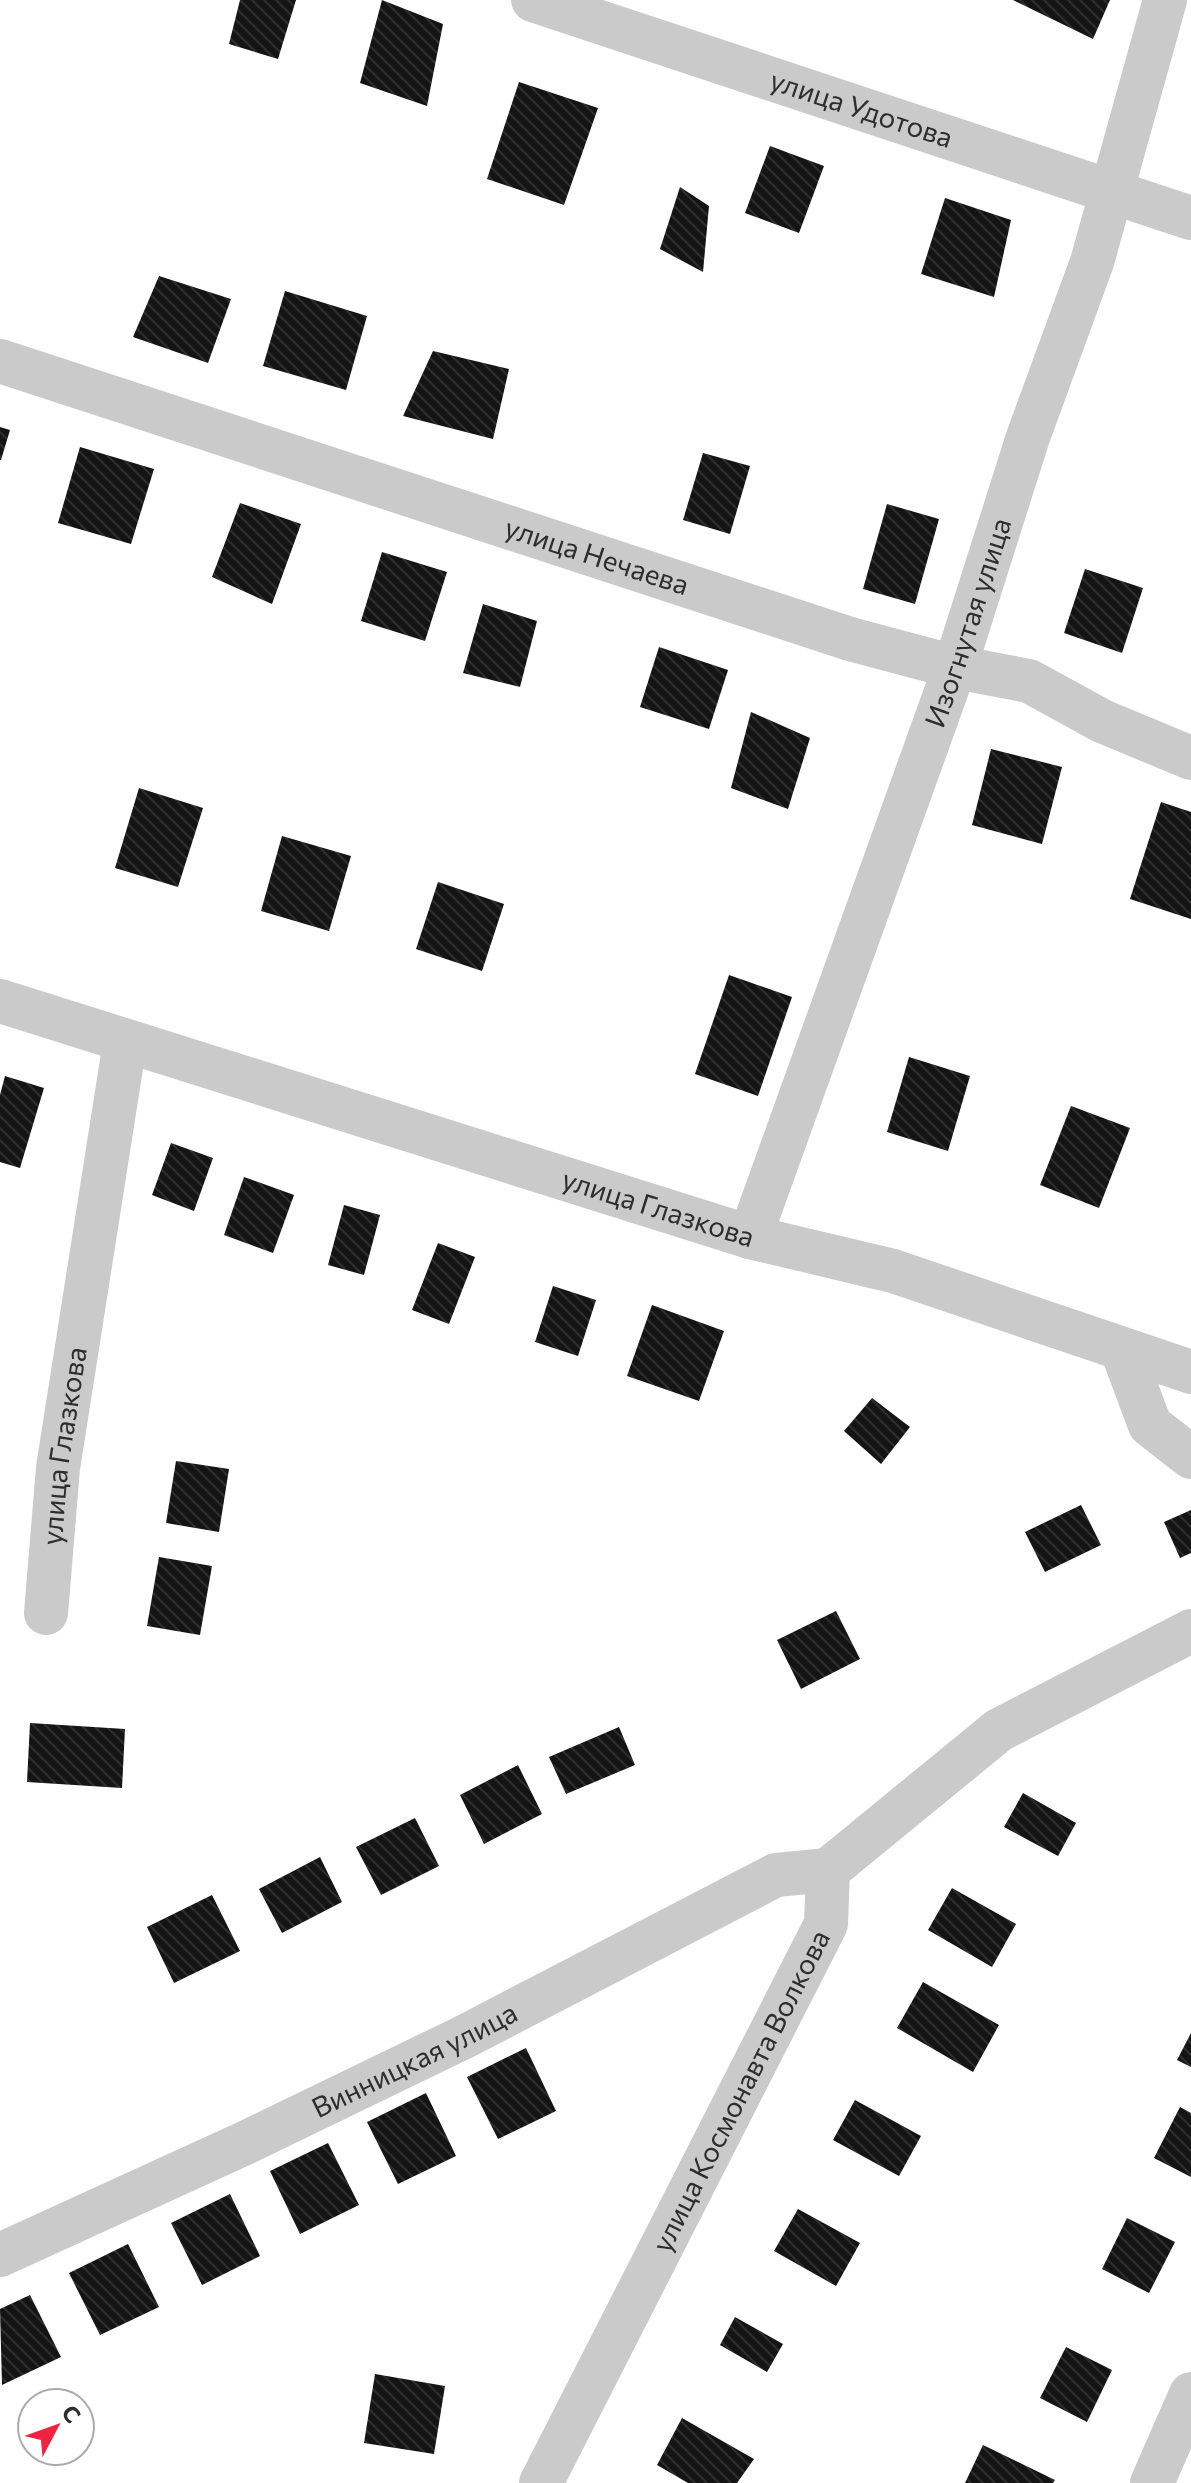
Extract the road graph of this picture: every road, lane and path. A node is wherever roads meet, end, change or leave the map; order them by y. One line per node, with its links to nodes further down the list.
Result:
1 (533, 0): 3 (street, улица Удотова)
2 (1165, 0): 3 (street, Изогнутая улица)
3 (1111, 193): 4 (street, улица Удотова); 6 (street, Изогнутая улица)
4 (1191, 218)
5 (0, 361): 6 (street, улица Нечаева)
6 (955, 667): 7 (street, улица Нечаева); 10 (street, Изогнутая улица)
7 (1191, 758)
8 (0, 1001): 9 (street, улица Глазкова)
9 (125, 1042): 10 (street, улица Глазкова); 14 (street, улица Глазкова)
10 (750, 1237): 11 (street, улица Глазкова)
11 (1122, 1350): 12 (street, улица Глазкова); 13 (street)
12 (1191, 1372)
13 (1191, 1457)
14 (46, 1613)
15 (1191, 1631): 16 (street)
16 (828, 1870): 17 (street, Винницкая улица); 19 (street, улица Космонавта Волкова)
17 (0, 2255)
18 (1191, 2394): 20 (street)
19 (541, 2483)
20 (1152, 2483)

